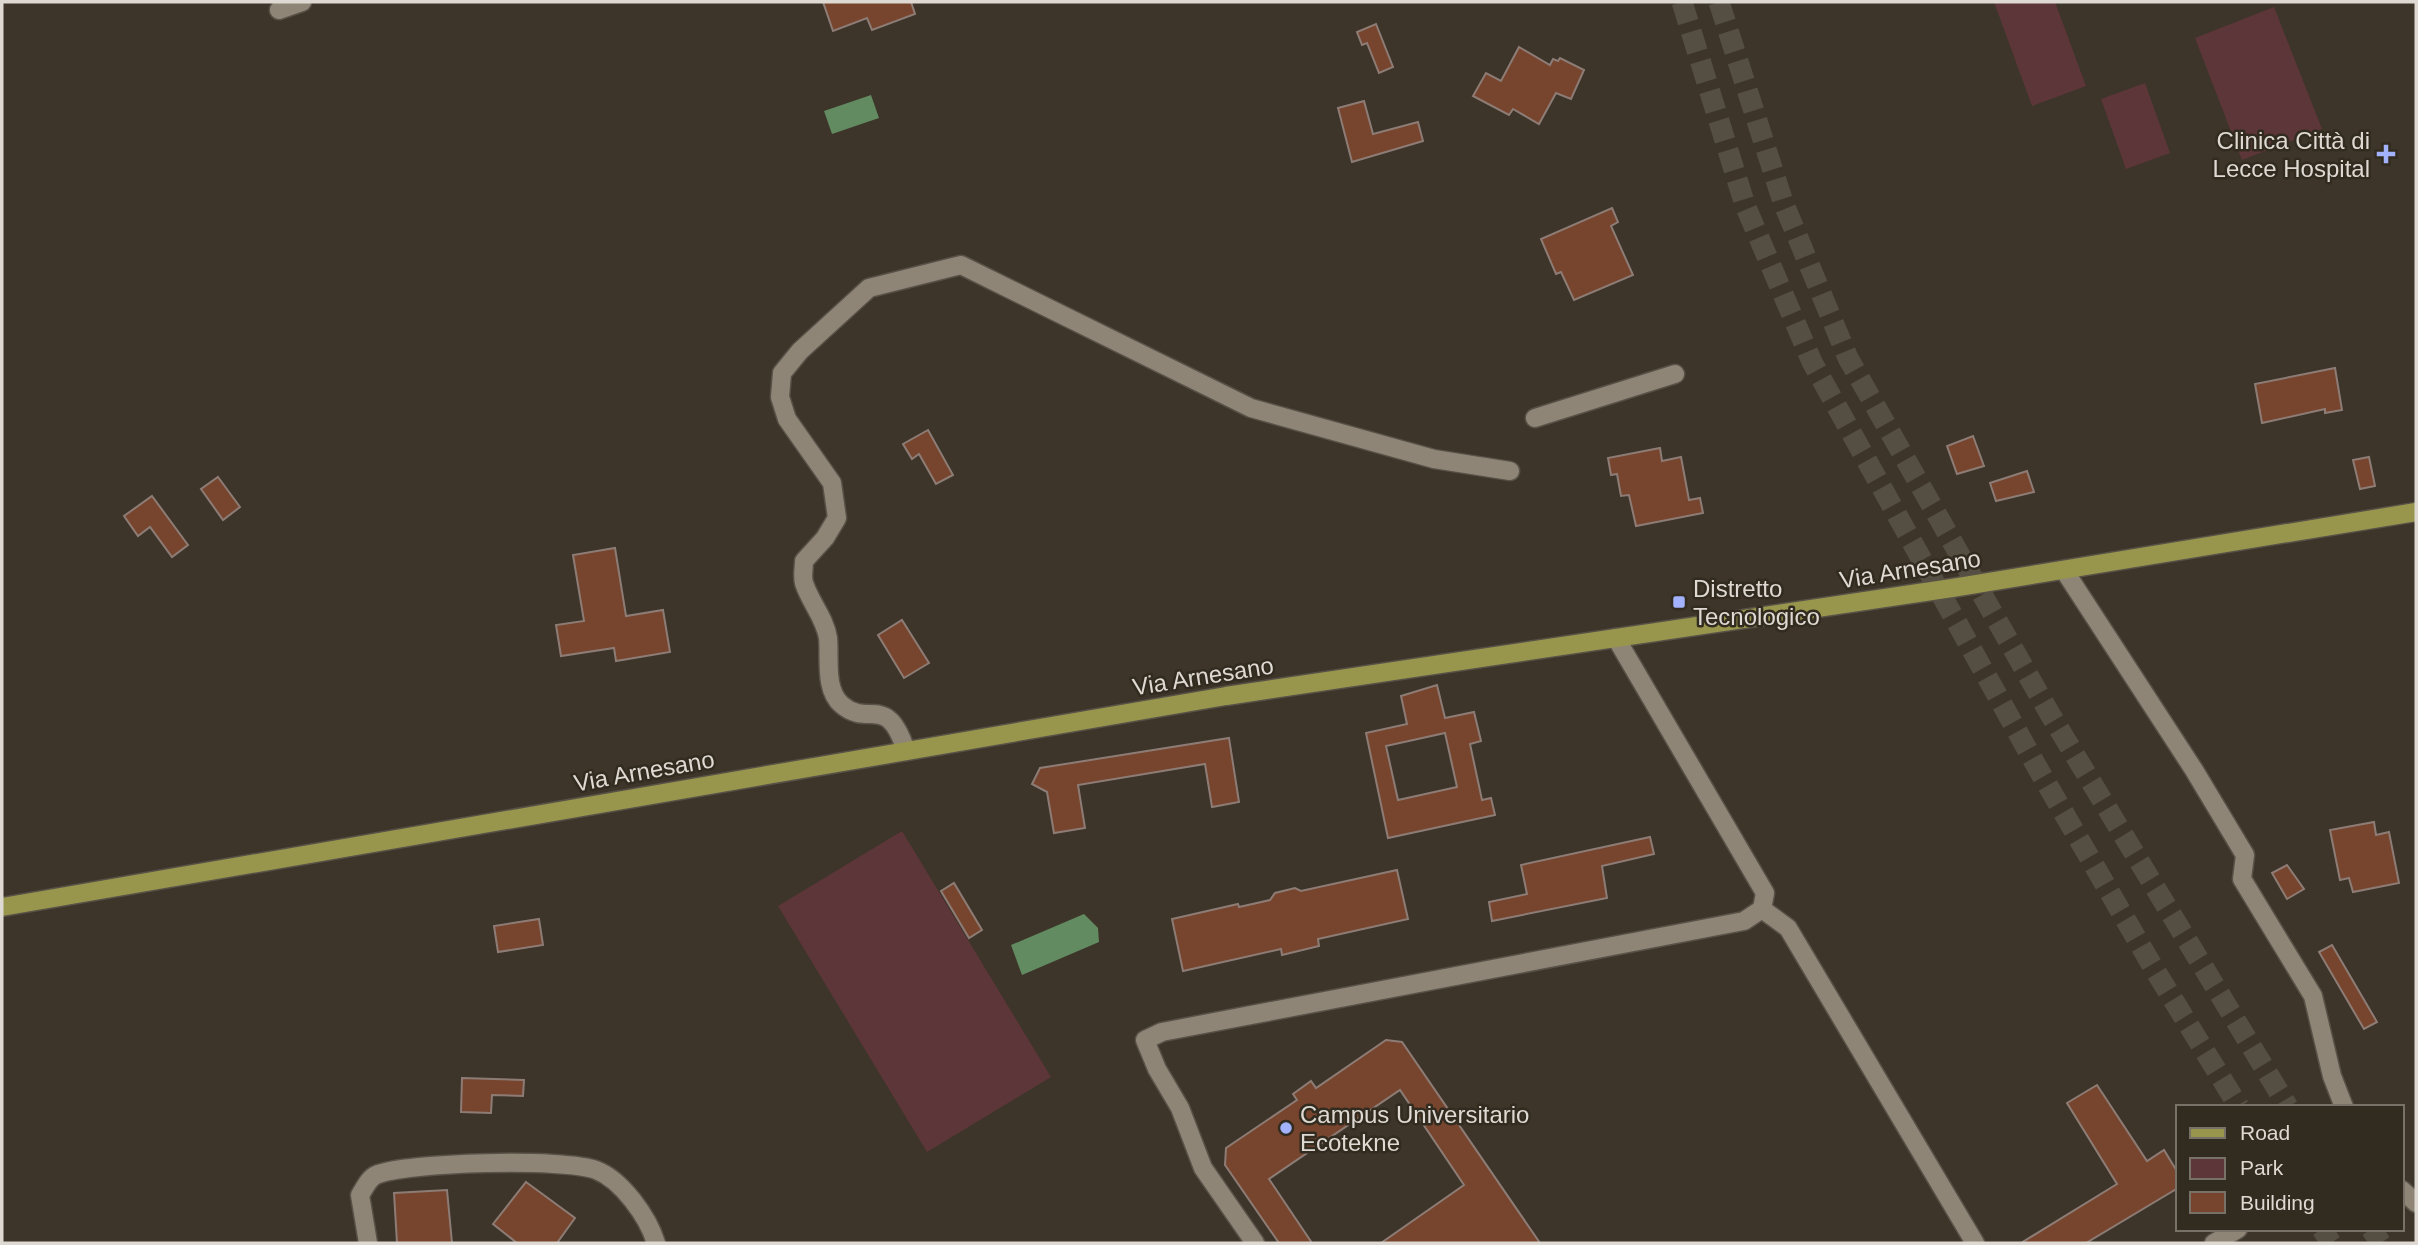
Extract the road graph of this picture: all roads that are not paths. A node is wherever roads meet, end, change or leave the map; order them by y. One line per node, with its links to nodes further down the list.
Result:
1 (302, 2): 2 (street)
2 (279, 10)
3 (1675, 374): 4 (street)
4 (1535, 418)
5 (1510, 471): 9 (street)
6 (2416, 512): 7 (main road, Via Arnesano)
7 (2064, 570): 8 (main road, Via Arnesano); 12 (street)
8 (1616, 638): 9 (main road, Via Arnesano); 11 (street)
9 (906, 751): 10 (main road, Via Arnesano)
10 (2, 907)
11 (1762, 909): 16 (street); 17 (street)
12 (2343, 1105)
13 (2235, 1231): 18 (street)
14 (368, 1243): 15 (street)
15 (656, 1243)
16 (1255, 1243)
17 (1975, 1243)
18 (2214, 1243)

